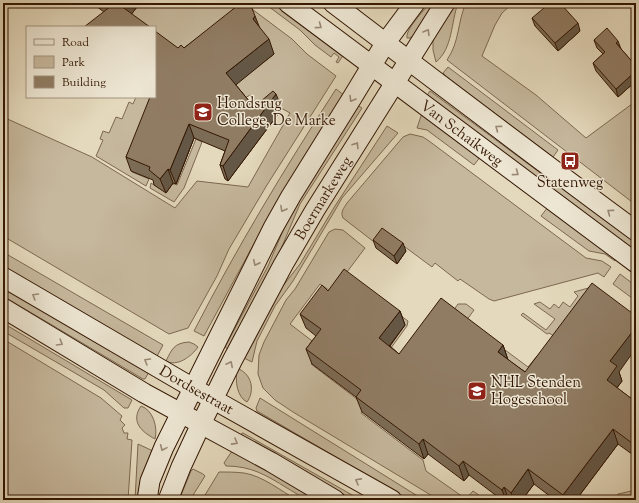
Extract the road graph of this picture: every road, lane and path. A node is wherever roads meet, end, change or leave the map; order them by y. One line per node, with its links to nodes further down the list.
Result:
1 (288, 3): 7 (street, Van Schaikweg, one-way to 7)
2 (332, 3): 5 (street, Van Schaikweg)
3 (415, 3): 5 (street, Boermarkeweg)
4 (445, 3): 6 (street, Boermarkeweg, one-way to 4)
5 (386, 42): 6 (street, Van Schaikweg); 7 (street, Boermarkeweg)
6 (409, 61): 8 (street, Boermarkeweg); 9 (street, Van Schaikweg, one-way to 6)
7 (372, 65): 8 (street, Van Schaikweg); 13 (street, Boermarkeweg, one-way to 13)
8 (395, 84): 10 (street, Van Schaikweg, one-way to 10); 14 (street, Boermarkeweg, one-way to 8)
9 (636, 231)
10 (636, 263)
11 (3, 277): 13 (street, Dordsestraat, one-way to 11)
12 (3, 308): 15 (street, Dordsestraat, one-way to 15)
13 (193, 388): 14 (street, Dordsestraat); 15 (street, Boermarkeweg)
14 (213, 399): 16 (street, Boermarkeweg); 20 (street, Dordsestraat, one-way to 14)
15 (181, 413): 16 (street, Dordsestraat); 17 (street, Boermarkeweg, one-way to 17)
16 (201, 424): 18 (street, Boermarkeweg); 19 (street, Dordsestraat, one-way to 19)
17 (147, 500)
18 (168, 500)
19 (335, 500)
20 (392, 500)

